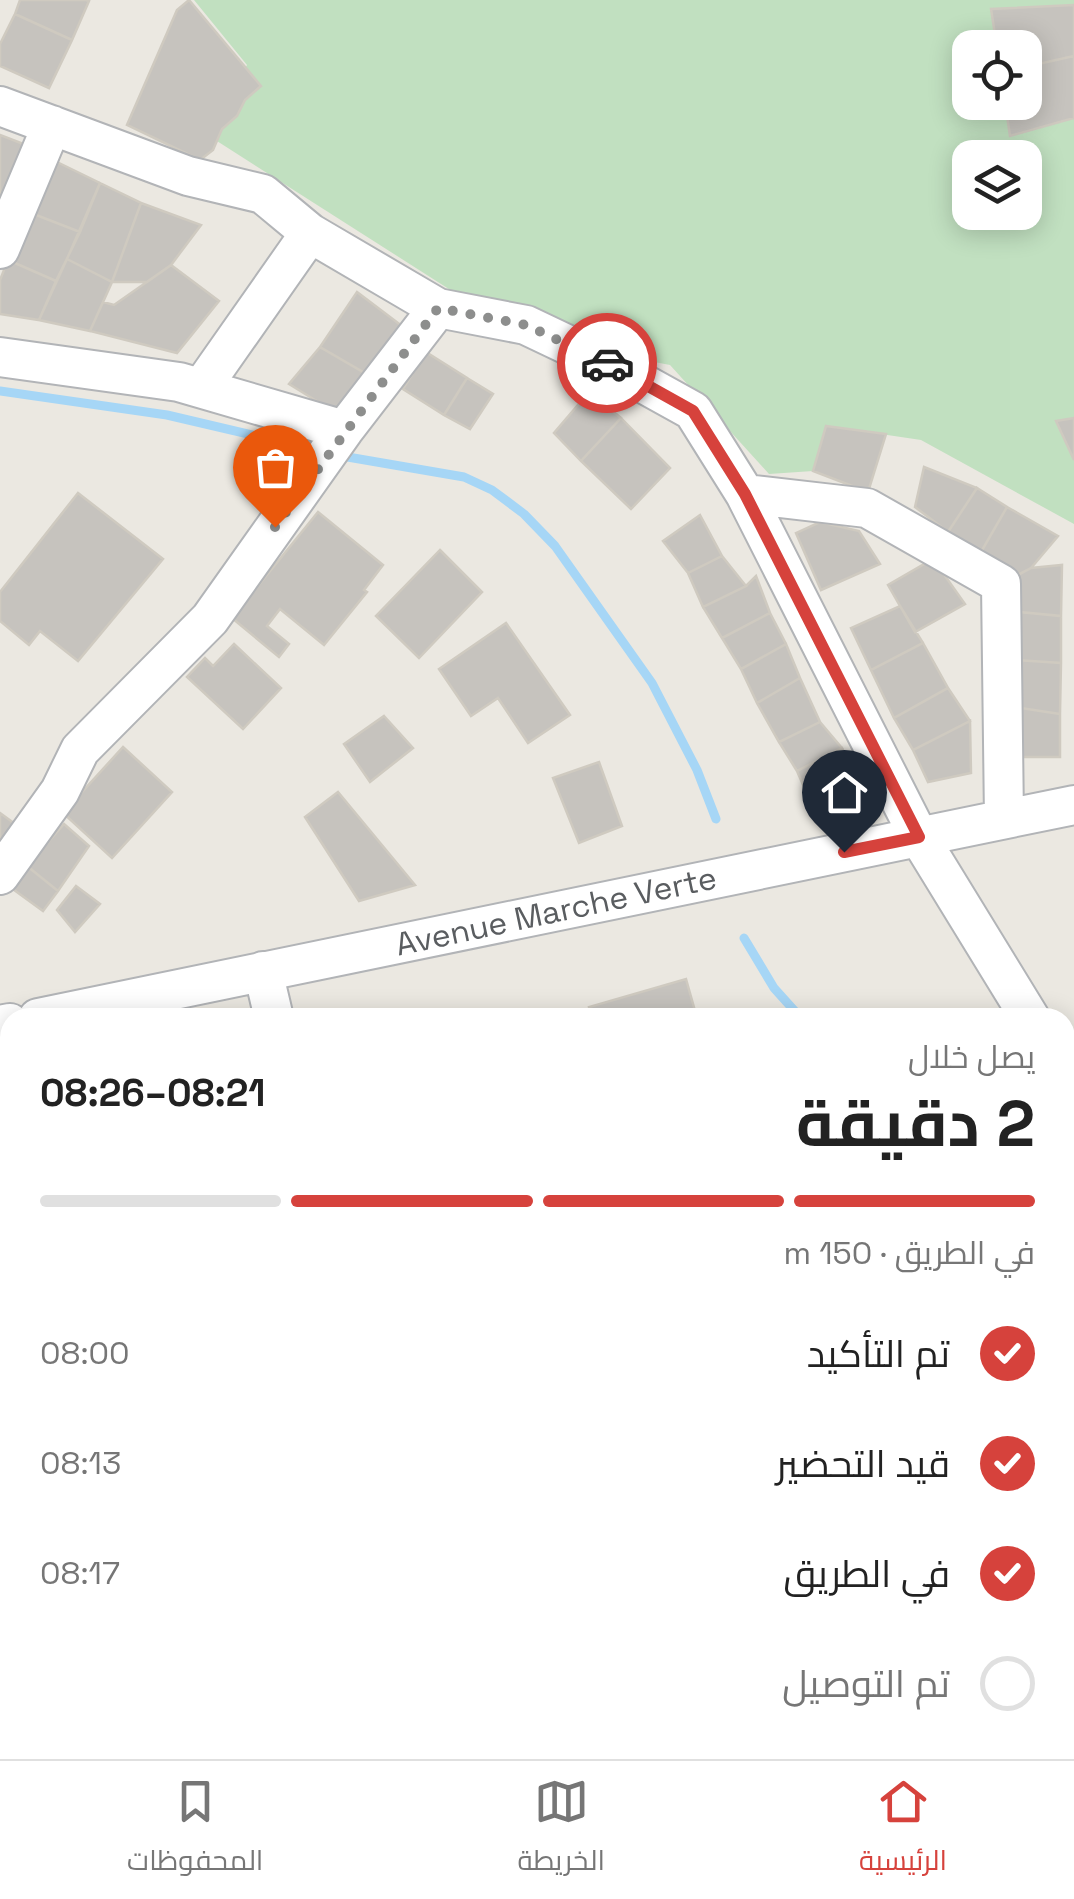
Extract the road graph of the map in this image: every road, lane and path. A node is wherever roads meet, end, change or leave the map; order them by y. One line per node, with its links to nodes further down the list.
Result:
1 (0, 106): 2 (street)
2 (52, 125): 3 (street); 4 (street)
3 (310, 233): 5 (street); 7 (street)
4 (0, 249)
5 (438, 308): 8 (street); 9 (street)
6 (0, 356): 7 (street)
7 (202, 387): 8 (street)
8 (334, 445): 13 (street)
9 (745, 494): 11 (street); 12 (street)
10 (1074, 805): 11 (street, Avenue Marche Verte)
11 (1004, 820): 12 (street, Avenue Marche Verte)
12 (919, 837): 14 (street, Avenue Marche Verte); 17 (street)
13 (0, 875)
14 (263, 971): 15 (street, Avenue Marche Verte); 16 (street)
15 (86, 1008)
16 (272, 1008)
17 (1024, 1008)

